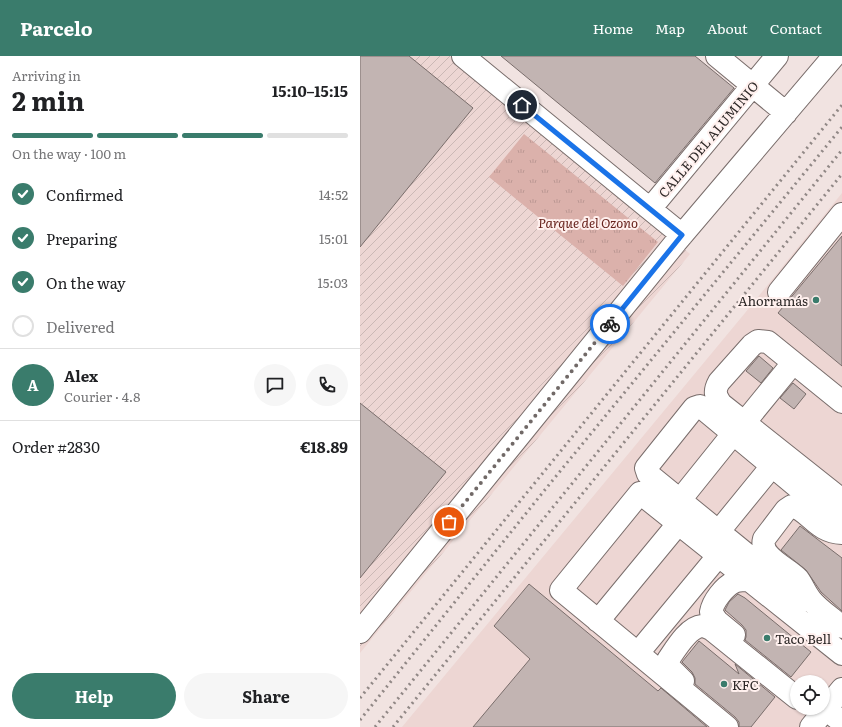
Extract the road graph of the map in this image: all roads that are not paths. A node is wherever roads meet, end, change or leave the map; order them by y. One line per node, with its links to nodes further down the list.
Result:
1 (463, 56): 7 (street)
2 (717, 56): 5 (street)
3 (777, 56): 5 (street, CALLE DEL ALUMINIO)
4 (834, 56): 6 (street)
5 (753, 85): 6 (street); 7 (street, CALLE DEL ALUMINIO)
6 (786, 113): 9 (street)
7 (650, 209): 9 (street, CALLE DEL ALUMINIO)
8 (842, 214): 10 (street)
9 (682, 235): 26 (street)
10 (779, 292)
11 (793, 363): 12 (street); 13 (street); 13 (street)
12 (842, 402)
13 (738, 429): 14 (street); 15 (street); 15 (street); 16 (street)
14 (772, 466): 18 (street); 19 (street)
15 (680, 500): 19 (street)
16 (842, 500)
17 (678, 524): 21 (street); 24 (street); 24 (street)
18 (842, 524)
19 (719, 531): 23 (street)
20 (842, 533): 23 (street)
21 (719, 555): 22 (street); 27 (street)
22 (750, 580): 28 (street); 29 (street)
23 (812, 602): 25 (street)
24 (598, 621): 27 (street)
25 (842, 627)
26 (360, 632)
27 (638, 653): 33 (street)
28 (842, 654)
29 (790, 680)
30 (842, 689): 32 (street)
31 (790, 692): 34 (street)
32 (821, 716)
33 (727, 727)
34 (730, 727)

